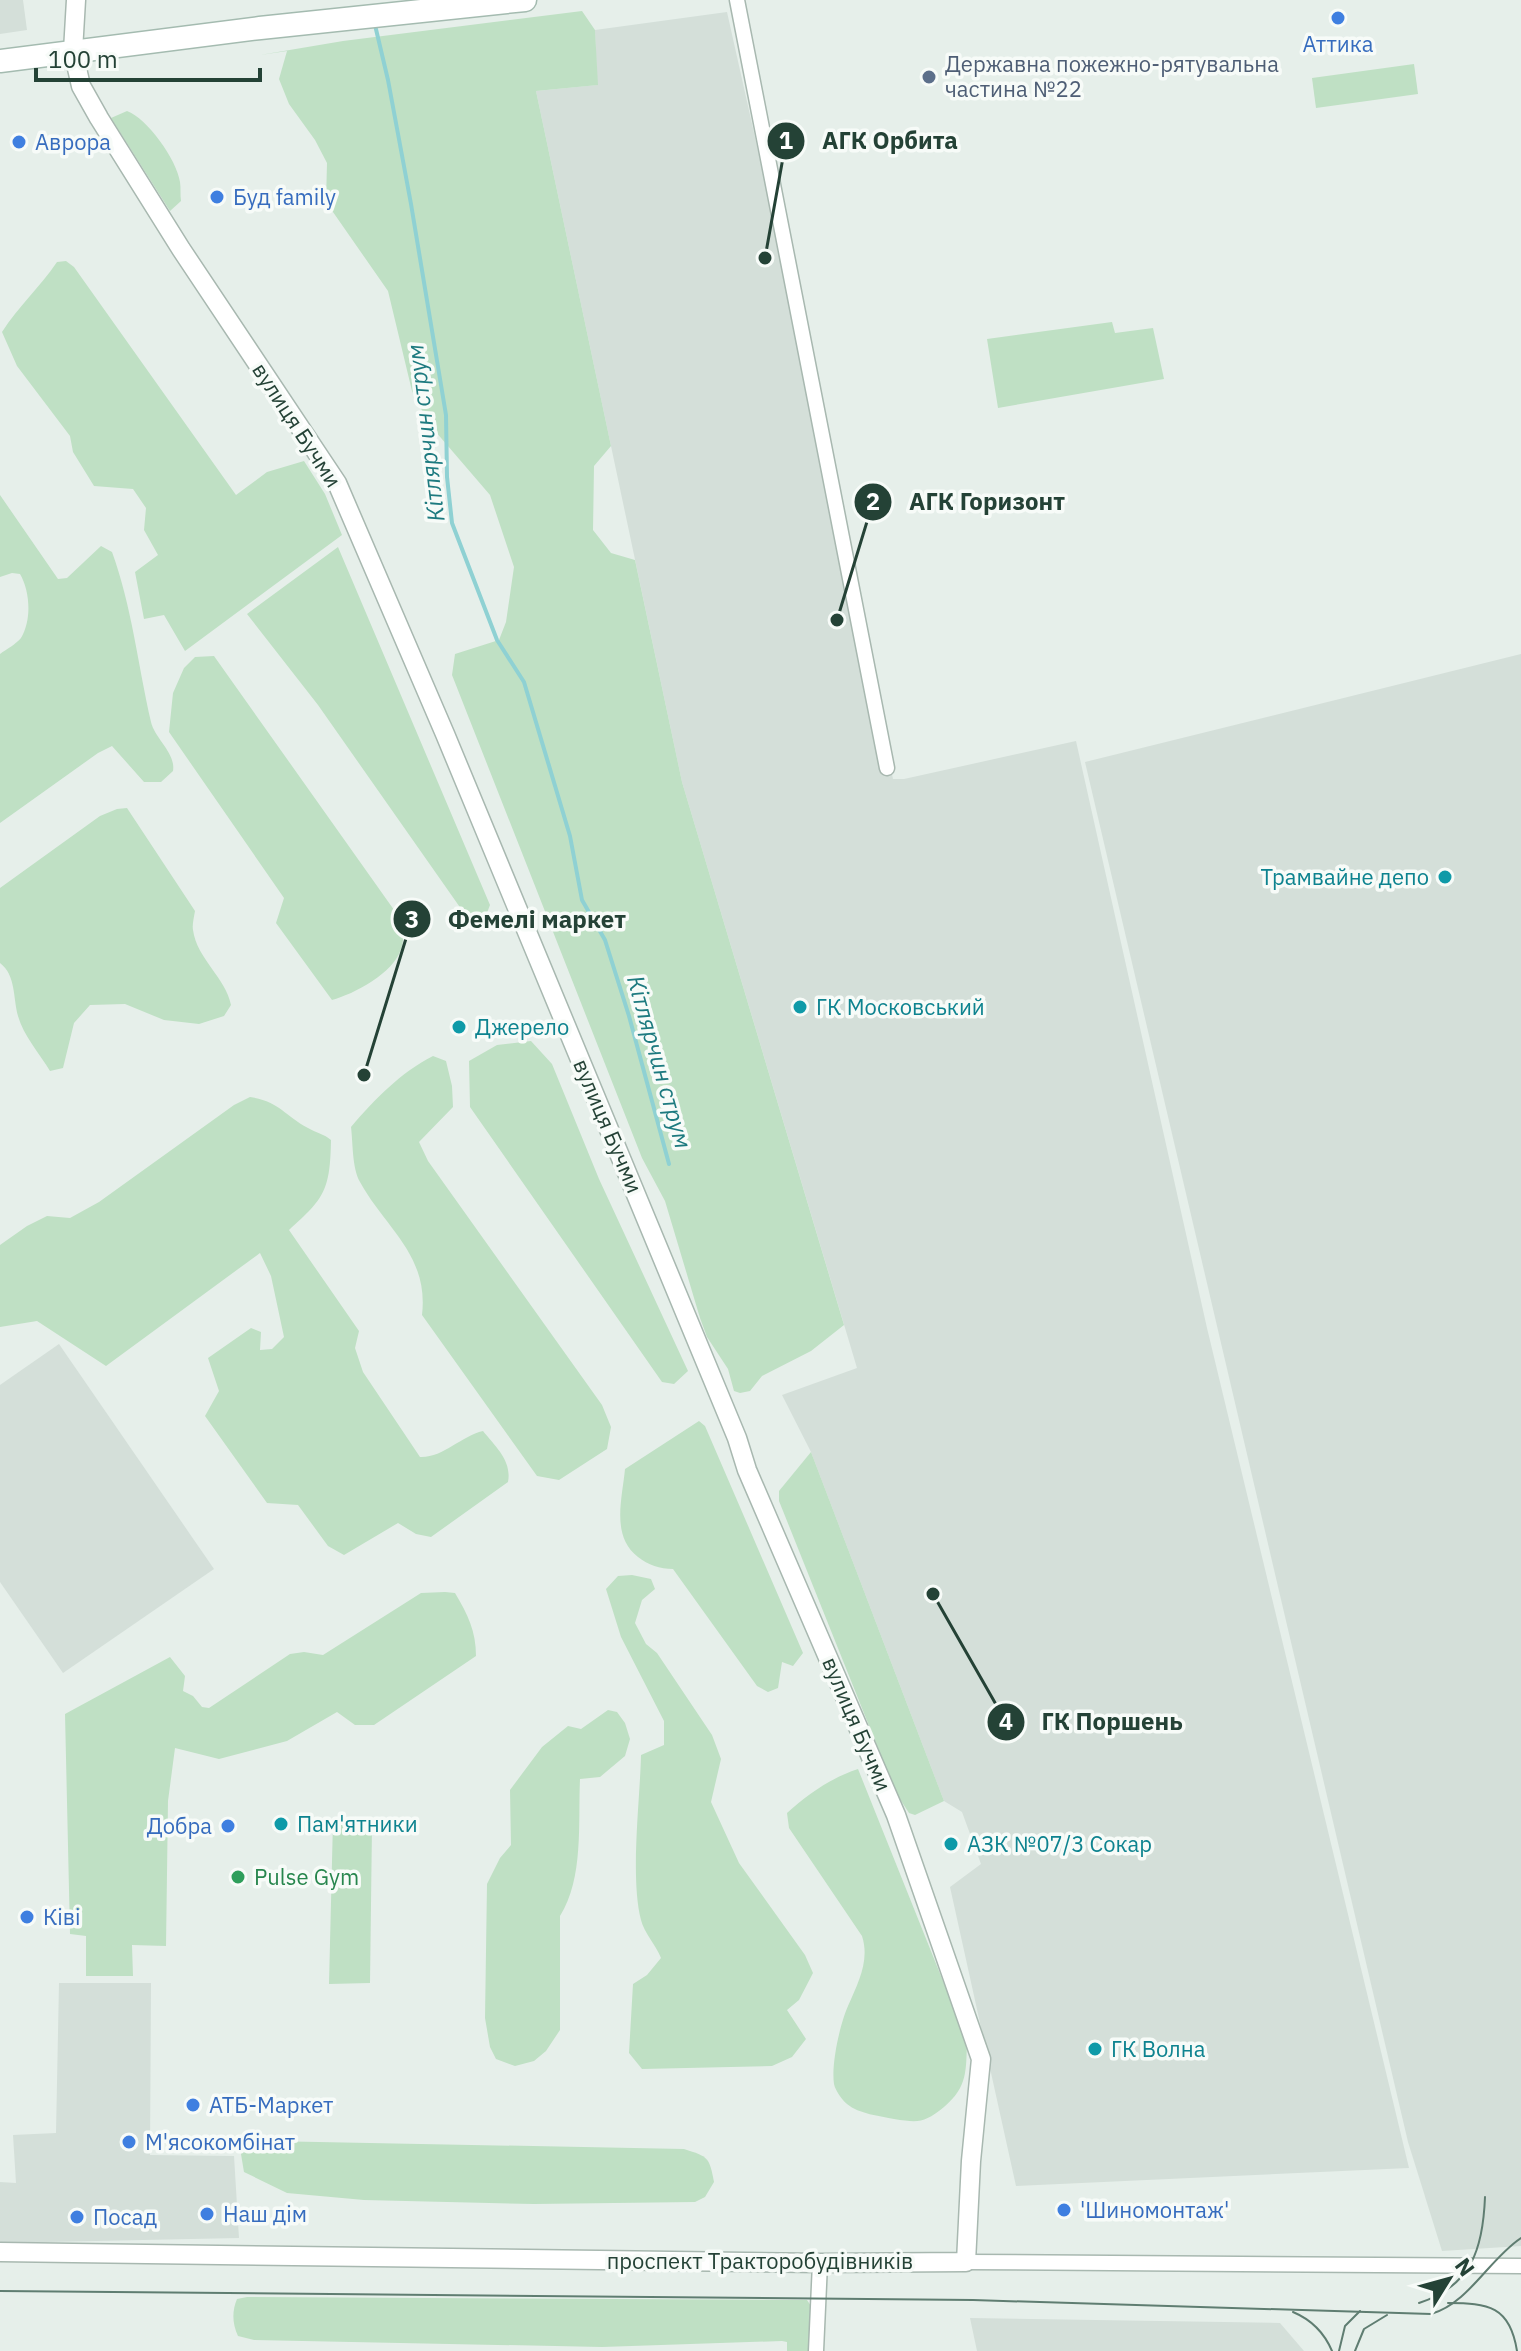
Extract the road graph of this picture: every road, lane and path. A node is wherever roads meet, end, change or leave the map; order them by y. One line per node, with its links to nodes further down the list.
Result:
1 (76, 0): 4 (street, вулиця Бучми)
2 (525, 0): 4 (main road)
3 (737, 0): 6 (street)
4 (73, 51): 5 (main road); 8 (street, вулиця Бучми)
5 (0, 61)
6 (887, 768)
7 (0, 2252): 9 (street, проспект Тракторобудівників)
8 (966, 2262): 9 (street, проспект Тракторобудівників); 10 (street, проспект Тракторобудівників)
9 (820, 2263): 11 (street)
10 (1521, 2266)
11 (816, 2351)

